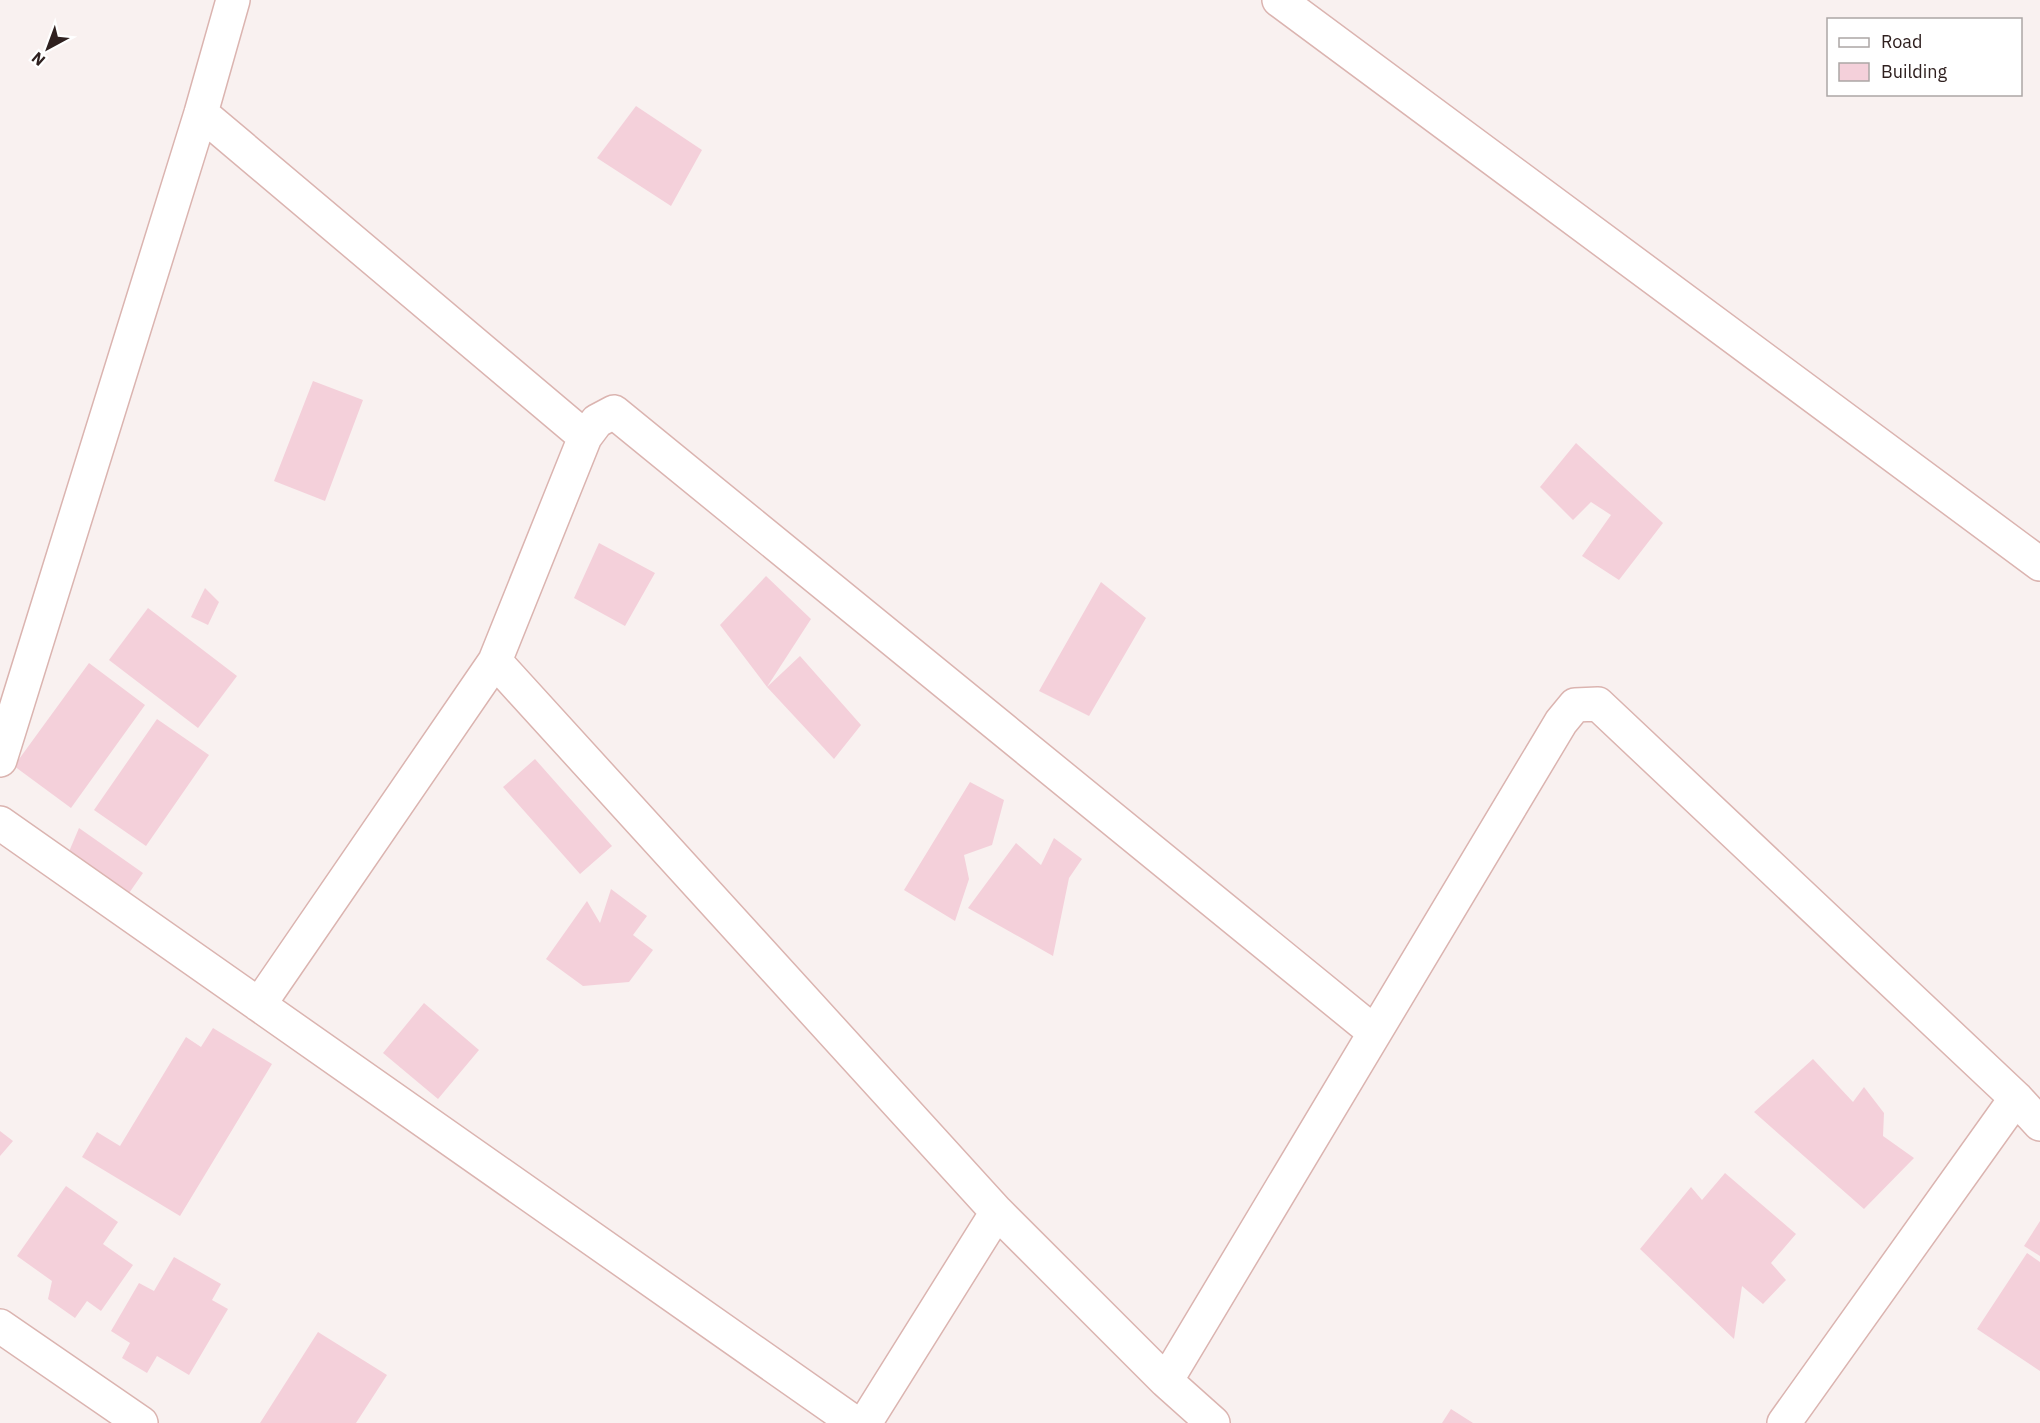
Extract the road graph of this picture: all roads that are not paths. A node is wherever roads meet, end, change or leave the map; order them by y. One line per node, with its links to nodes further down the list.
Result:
1 (233, 0): 3 (street)
2 (1279, 0): 5 (street)
3 (201, 112): 4 (street); 7 (street)
4 (585, 437): 6 (street); 10 (street)
5 (2040, 564)
6 (495, 661): 9 (street); 13 (street)
7 (0, 760)
8 (0, 823): 9 (street)
9 (259, 1005): 17 (street)
10 (1374, 1032): 11 (street); 15 (street)
11 (2016, 1098): 12 (street); 20 (street)
12 (2040, 1124)
13 (997, 1212): 15 (street); 18 (street)
14 (0, 1326): 16 (street)
15 (1166, 1381): 19 (street)
16 (141, 1423)
17 (855, 1423)
18 (865, 1423)
19 (1213, 1423)
20 (1784, 1423)

